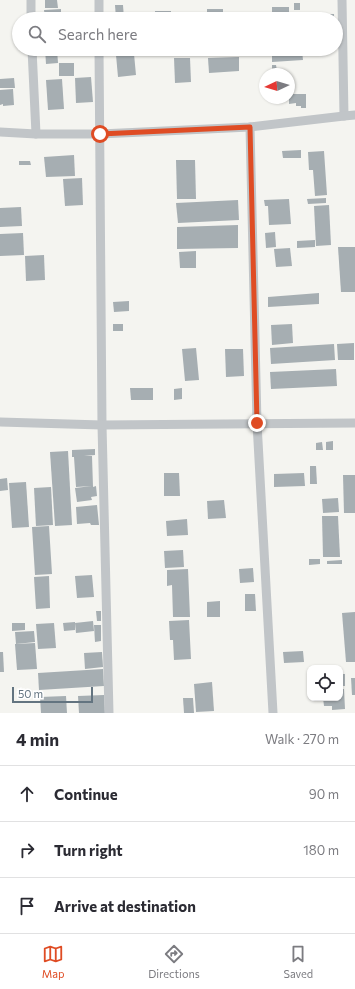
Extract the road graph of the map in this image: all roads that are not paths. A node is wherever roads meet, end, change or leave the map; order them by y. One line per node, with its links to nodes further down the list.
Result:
1 (30, 0): 4 (street)
2 (99, 0): 5 (street)
3 (342, 0): 6 (street)
4 (31, 12)
5 (99, 12)
6 (342, 12)
7 (32, 56): 14 (street)
8 (99, 56): 15 (street)
9 (343, 56): 11 (street)
10 (355, 115): 11 (street)
11 (344, 116): 12 (street)
12 (250, 127): 15 (street); 17 (street)
13 (0, 132): 14 (street)
14 (36, 134): 15 (street)
15 (100, 134): 19 (street)
16 (0, 422): 19 (street)
17 (257, 423): 18 (street); 19 (street); 21 (street)
18 (355, 423)
19 (102, 425): 20 (street)
20 (109, 713)
21 (273, 713)

